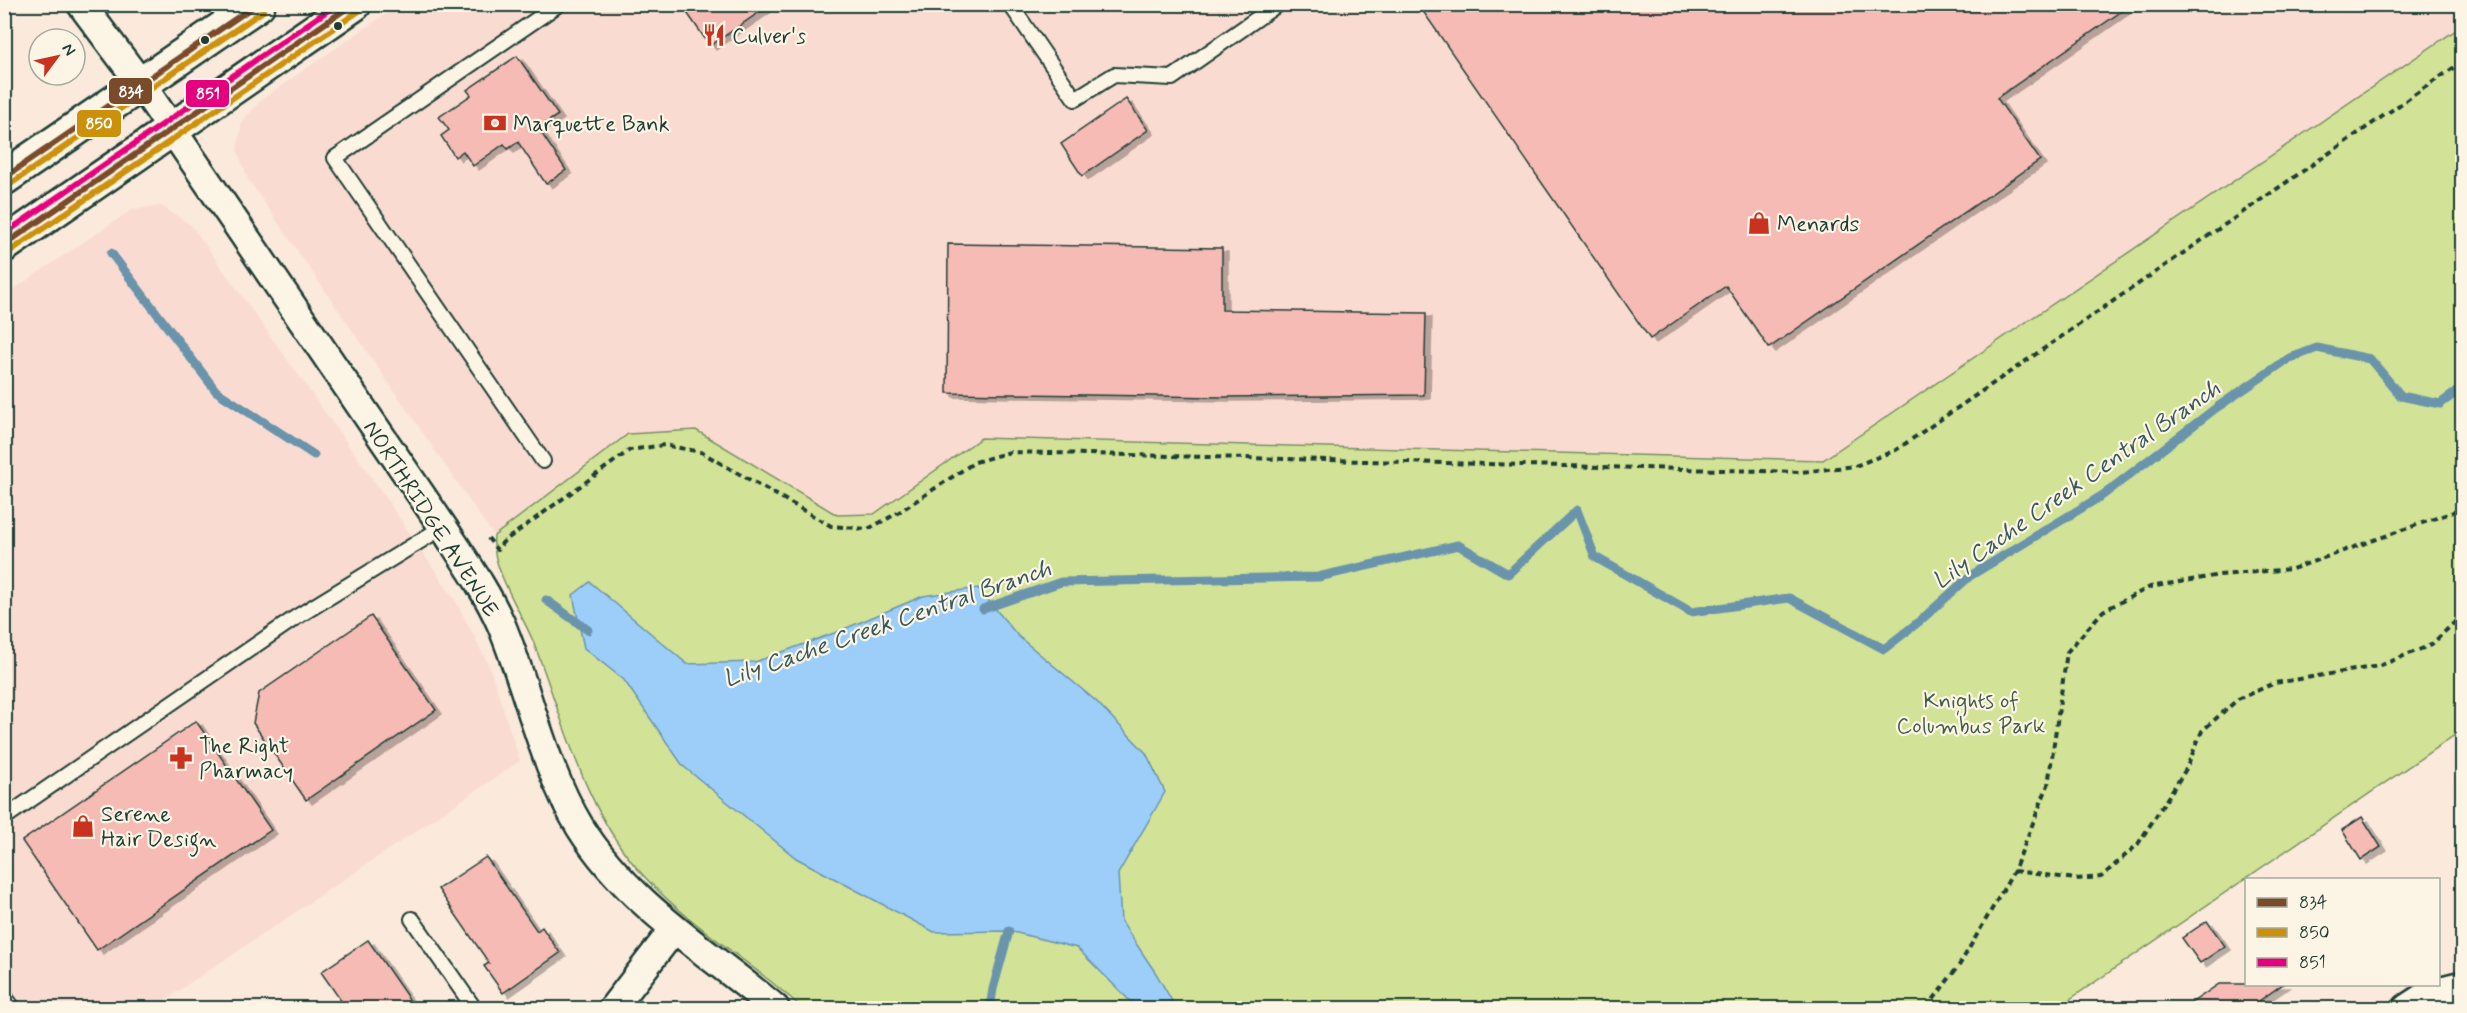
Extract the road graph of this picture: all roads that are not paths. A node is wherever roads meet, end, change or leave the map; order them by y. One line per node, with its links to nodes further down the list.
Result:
1 (81, 4): 7 (street, NORTHRIDGE AVENUE)
2 (258, 4): 7 (main road)
3 (354, 4): 8 (main road)
4 (559, 4): 11 (lane)
5 (1010, 4): 6 (lane)
6 (1278, 4)
7 (141, 84): 8 (street, NORTHRIDGE AVENUE); 9 (main road)
8 (171, 129): 10 (main road); 12 (street, NORTHRIDGE AVENUE)
9 (4, 178)
10 (4, 245)
11 (543, 461)
12 (442, 527): 13 (lane); 15 (street, NORTHRIDGE AVENUE)
13 (4, 818)
14 (412, 920): 19 (lane)
15 (674, 929): 20 (street); 21 (street, NORTHRIDGE AVENUE)
16 (2463, 985): 22 (street)
17 (4, 996): 18 (lane)
18 (14, 1008)
19 (474, 1008)
20 (613, 1008)
21 (775, 1008)
22 (2407, 1008)

